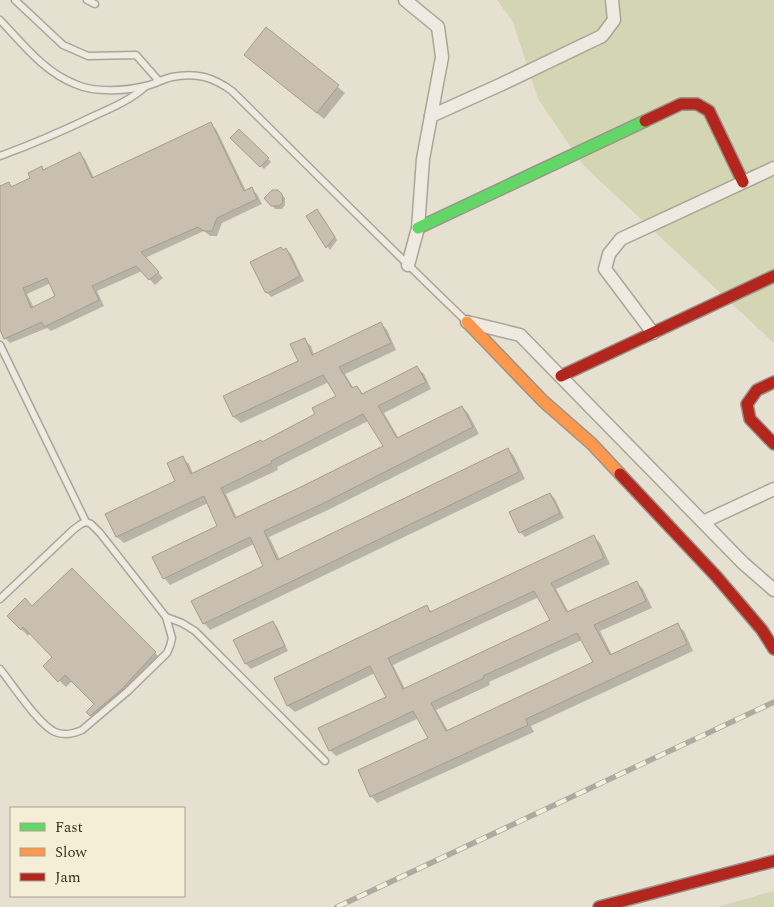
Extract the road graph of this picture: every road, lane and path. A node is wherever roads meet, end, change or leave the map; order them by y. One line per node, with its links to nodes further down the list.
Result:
1 (15, 0): 7 (lane)
2 (87, 0): 5 (lane)
3 (405, 0): 9 (street)
4 (612, 0): 9 (street)
5 (95, 4)
6 (0, 20): 8 (lane)
7 (159, 81): 8 (lane); 14 (lane)
8 (146, 86): 10 (lane)
9 (431, 116): 13 (street)
10 (0, 156)
11 (774, 168): 12 (street)
12 (743, 182): 13 (street); 17 (street)
13 (418, 228): 14 (street)
14 (408, 266): 16 (lane)
15 (774, 276): 17 (street)
16 (467, 322): 19 (street); 28 (street)
17 (653, 333): 19 (street)
18 (0, 345): 23 (lane)
19 (561, 376): 24 (street)
20 (774, 382): 21 (street)
21 (774, 444)
22 (774, 489): 24 (street)
23 (86, 522): 26 (lane); 27 (lane)
24 (703, 522): 25 (street)
25 (774, 590)
26 (0, 599)
27 (166, 617): 29 (lane); 30 (lane)
28 (774, 649)
29 (0, 669)
30 (325, 761)
31 (774, 861): 32 (street)
32 (599, 907)

